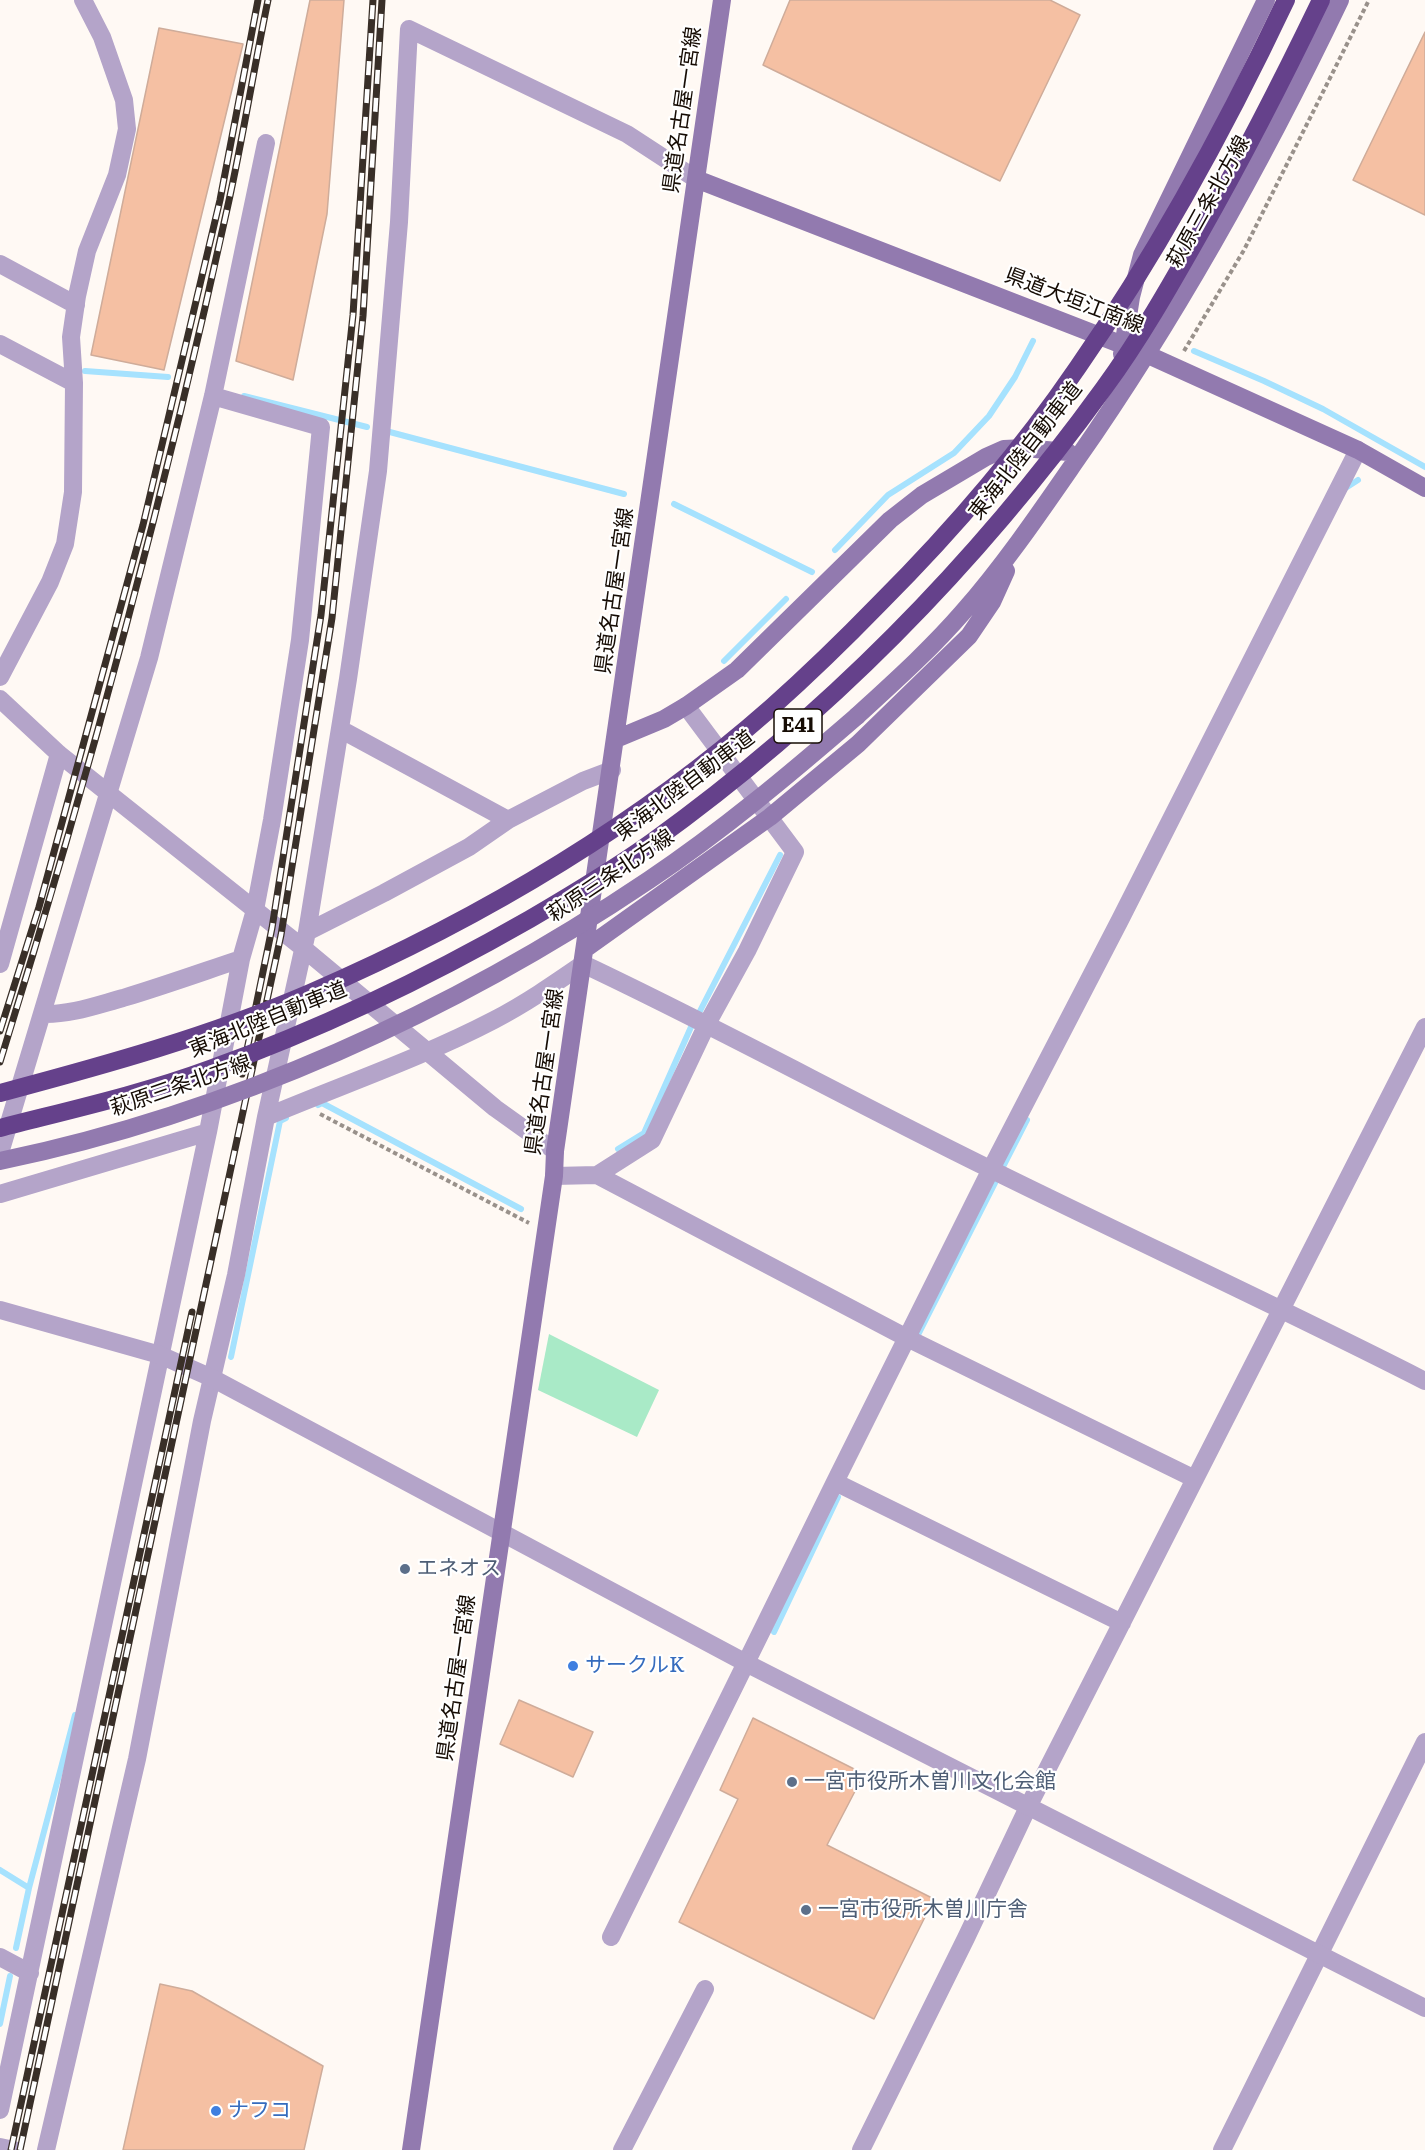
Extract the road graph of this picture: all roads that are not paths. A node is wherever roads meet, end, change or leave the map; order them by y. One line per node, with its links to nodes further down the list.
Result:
1 (83, 0): 10 (street)
2 (722, 0): 8 (main road, 県道名古屋一宮線)
3 (1266, 0): 12 (main road, 萩原三条北方線)
4 (1286, 0): 40 (highway, 東海北陸自動車道 / E41, bridge)
5 (1321, 0): 42 (highway, 東海北陸自動車道 / E41, bridge)
6 (1340, 0): 13 (main road, 萩原三条北方線)
7 (266, 142): 15 (street)
8 (696, 179): 12 (main road, 県道大垣江南線); 24 (street); 25 (main road, 県道名古屋一宮線)
9 (0, 264): 10 (street)
10 (76, 305): 14 (street)
11 (0, 344): 14 (street)
12 (1124, 345): 13 (main road, 県道大垣江南線); 16 (main road, 萩原三条北方線)
13 (1146, 354): 16 (main road, 萩原三条北方線); 17 (main road, 県道大垣江南線)
14 (74, 383): 21 (street)
15 (213, 396): 28 (street); 31 (street)
16 (1105, 420): 18 (main road, 萩原三条北方線)
17 (1358, 450): 19 (main road, 県道大垣江南線); 47 (street)
18 (1082, 453): 20 (main road, 萩原三条北方線); 23 (main road)
19 (1425, 488)
20 (1022, 537): 29 (main road); 46 (main road, 萩原三条北方線, bridge)
21 (0, 677)
22 (0, 699): 26 (street)
23 (686, 706): 25 (main road); 29 (street)
24 (340, 729): 30 (street); 32 (street)
25 (616, 739): 27 (main road, 県道名古屋一宮線)
26 (59, 754): 28 (street); 35 (street)
27 (612, 770): 30 (street); 33 (main road, 県道名古屋一宮線)
28 (108, 793): 31 (street); 36 (street)
29 (770, 817): 33 (main road); 37 (street)
30 (508, 820): 32 (street)
31 (255, 910): 32 (street); 34 (street)
32 (305, 940): 39 (street); 41 (street)
33 (584, 957): 37 (street); 39 (street); 44 (main road, 県道名古屋一宮線)
34 (241, 959): 36 (street); 43 (street)
35 (0, 964)
36 (42, 1014): 45 (street)
37 (707, 1024): 47 (street); 48 (street)
38 (1425, 1027): 51 (street)
39 (425, 1052): 41 (street); 44 (street)
40 (0, 1093)
41 (266, 1117): 55 (street)
42 (0, 1128)
43 (208, 1132): 50 (street); 54 (street)
44 (555, 1151): 49 (main road, 県道名古屋一宮線)
45 (0, 1153)
46 (0, 1161)
47 (991, 1169): 51 (street); 53 (street)
48 (597, 1175): 49 (street); 53 (street)
49 (554, 1176): 59 (main road, 県道名古屋一宮線)
50 (0, 1194)
51 (1281, 1308): 56 (street); 57 (street)
52 (0, 1310): 54 (street)
53 (907, 1338): 57 (street); 58 (street)
54 (160, 1354): 55 (street); 67 (street)
55 (212, 1378): 59 (street); 73 (street)
56 (1425, 1381)
57 (1195, 1479): 60 (street)
58 (835, 1482): 60 (street); 61 (street)
59 (501, 1531): 61 (street); 74 (main road, 県道名古屋一宮線)
60 (1122, 1623): 63 (street)
61 (746, 1663): 63 (street); 64 (street)
62 (1425, 1742): 65 (street)
63 (1028, 1807): 65 (street); 76 (street)
64 (611, 1937)
65 (1318, 1954): 69 (street); 77 (street)
66 (0, 1957): 67 (street)
67 (30, 1973): 70 (street)
68 (705, 1989): 75 (street)
69 (1425, 2008)
70 (0, 2110)
71 (0, 2147): 72 (street)
72 (14, 2150)
73 (46, 2150)
74 (411, 2150)
75 (622, 2150)
76 (861, 2150)
77 (1222, 2150)

